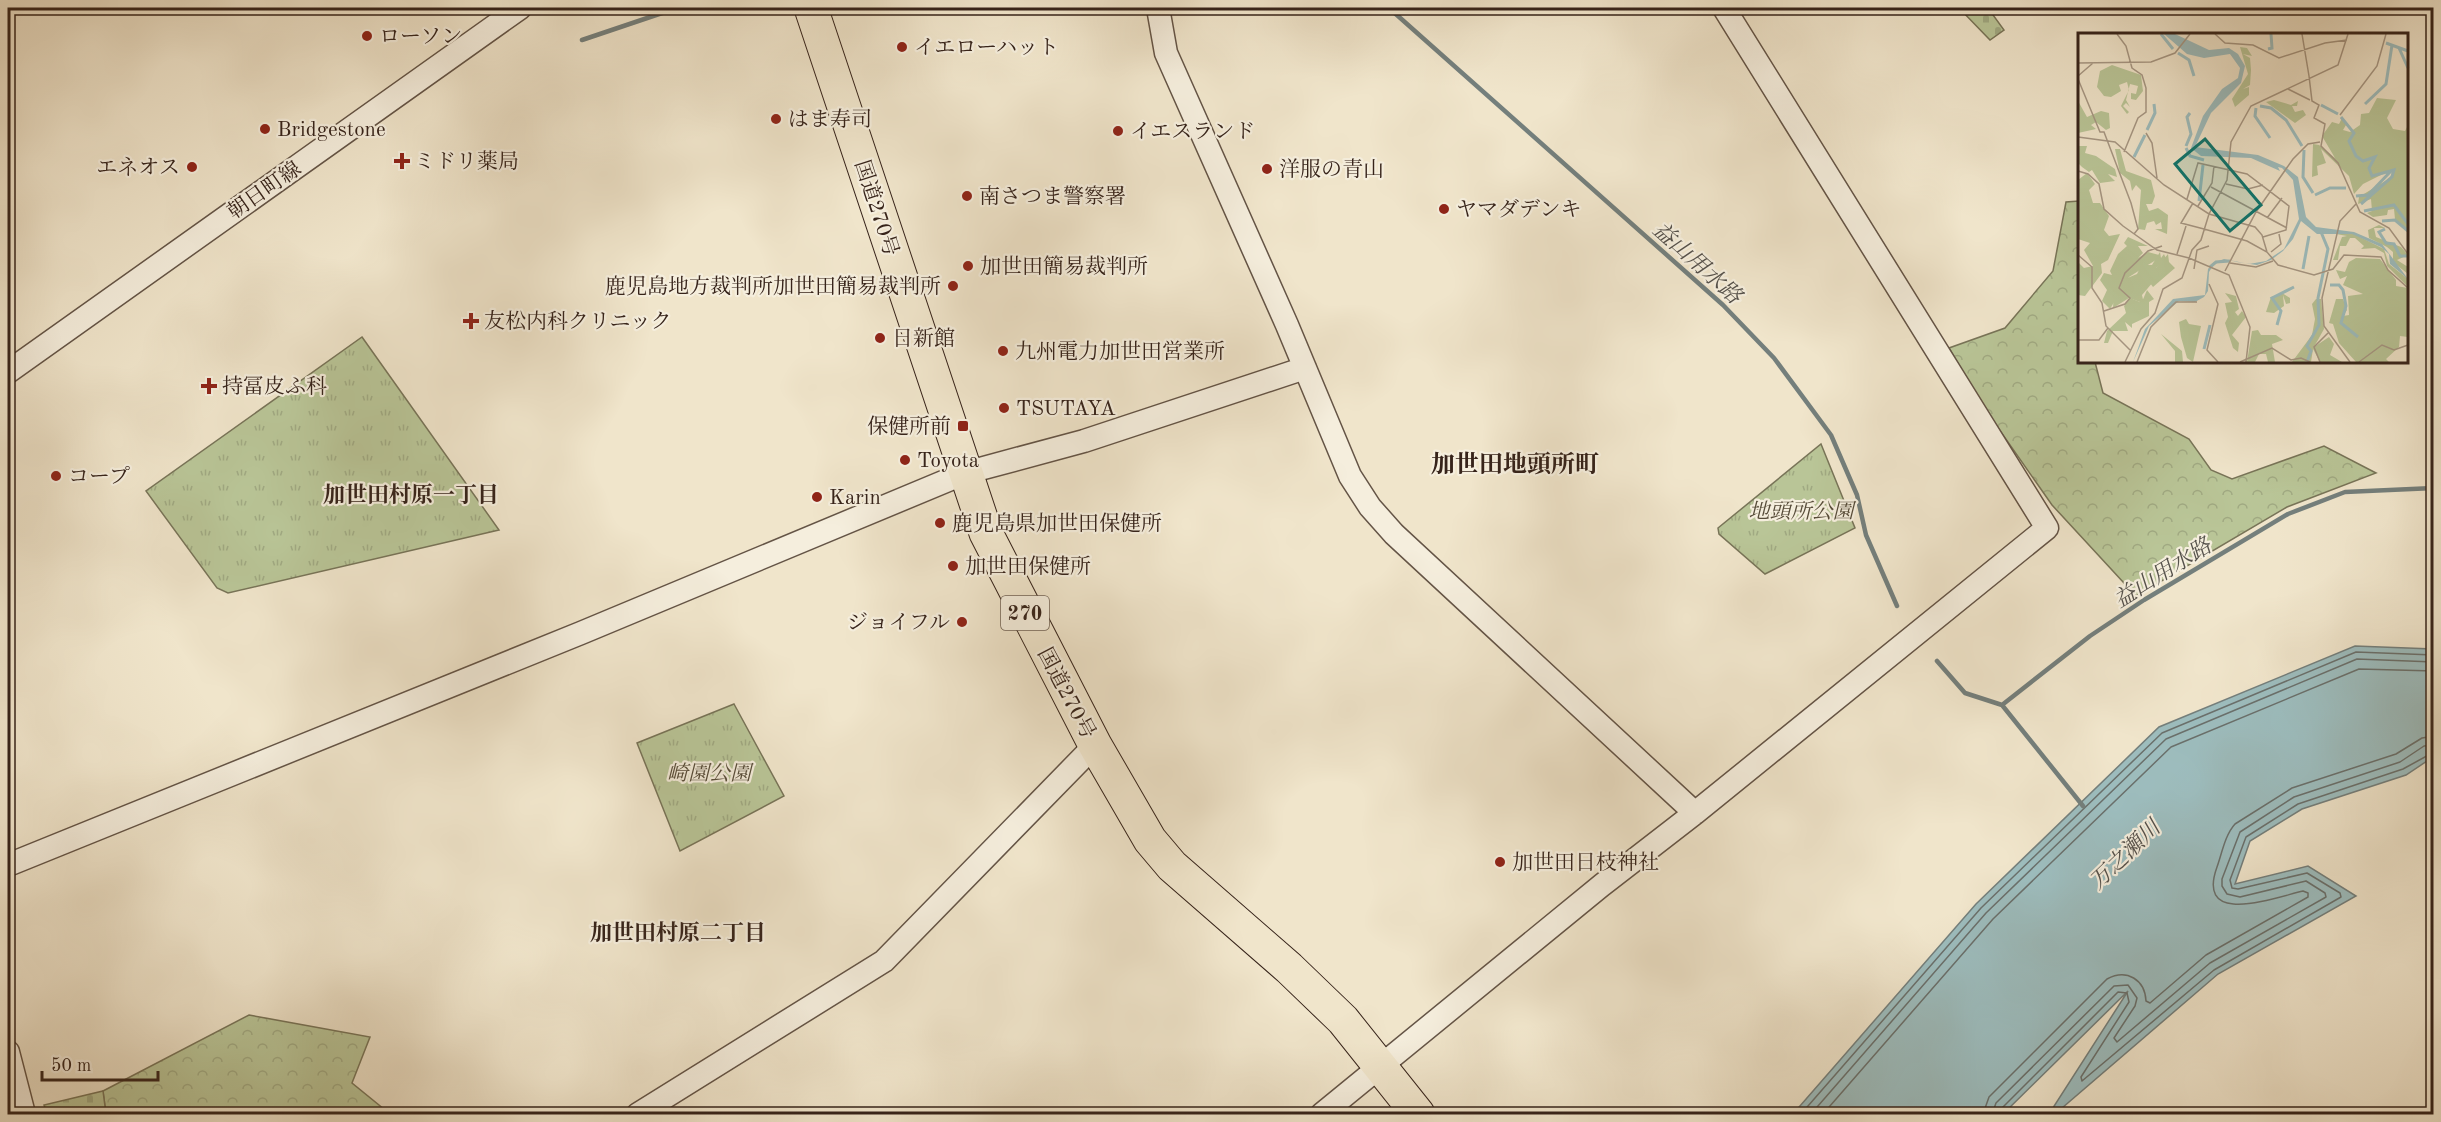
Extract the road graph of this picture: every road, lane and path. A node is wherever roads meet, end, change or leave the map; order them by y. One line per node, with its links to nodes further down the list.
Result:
1 (520, 8): 6 (street, 朝日町線)
2 (811, 8): 7 (highway, 国道270号 / 270)
3 (1158, 8): 5 (street)
4 (1724, 8): 9 (street)
5 (1305, 368): 7 (street); 9 (street)
6 (8, 372)
7 (965, 473): 8 (highway, 国道270号 / 270); 10 (street)
8 (1095, 745): 12 (highway, 国道270号 / 270); 14 (street)
9 (1695, 813): 12 (street)
10 (8, 865)
11 (8, 1052): 13 (street)
12 (1381, 1068): 15 (street); 16 (highway, 国道270号 / 270)
13 (24, 1114)
14 (638, 1114)
15 (1323, 1114)
16 (1418, 1114)

